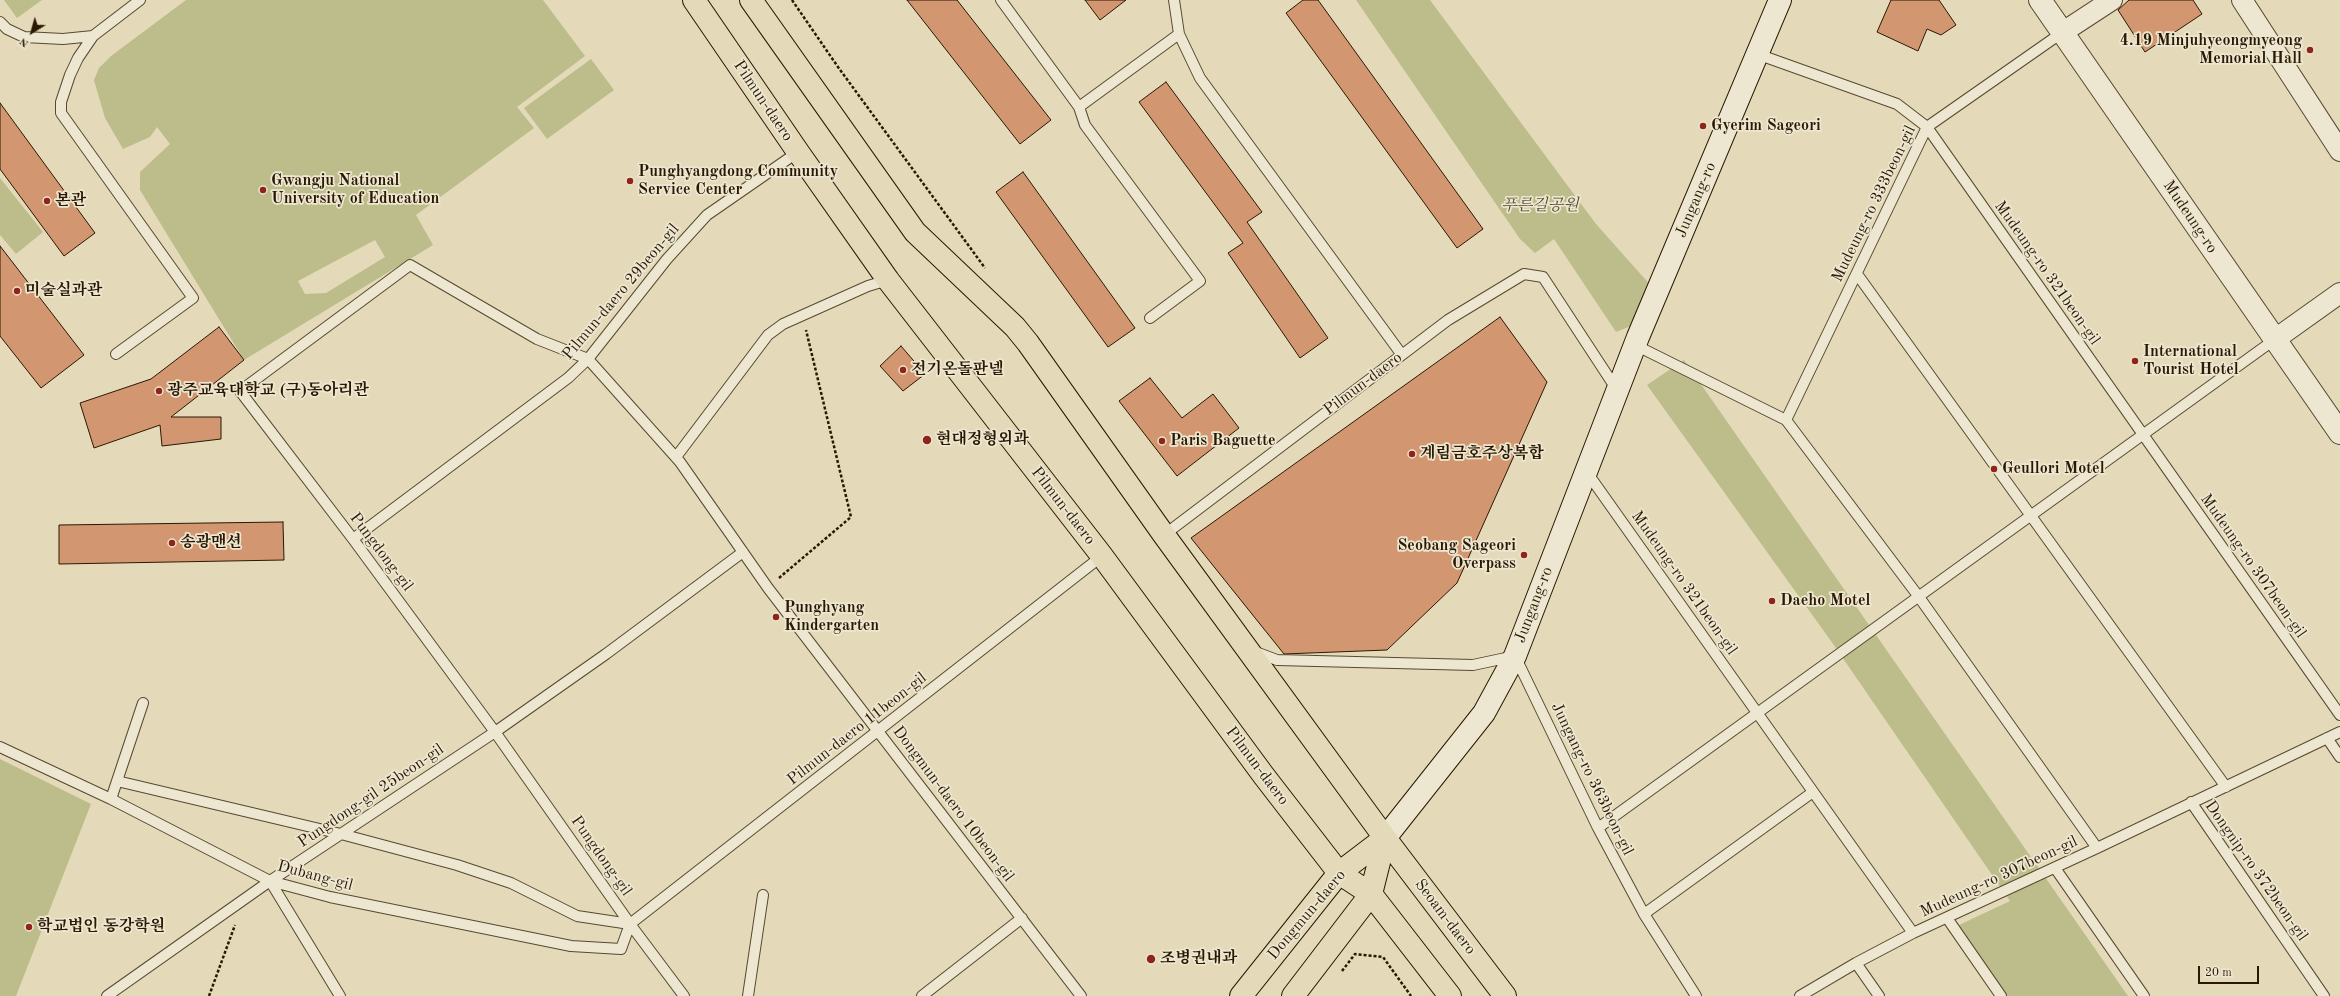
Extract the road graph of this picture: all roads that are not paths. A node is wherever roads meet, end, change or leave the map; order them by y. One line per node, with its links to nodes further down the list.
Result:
1 (140, 0): 13 (lane)
2 (694, 0): 18 (main road, Pilmun-daero)
3 (751, 0): 36 (main road)
4 (1001, 0): 15 (lane)
5 (1174, 0): 12 (lane)
6 (1780, 0): 14 (main road, Jungang-ro)
7 (2040, 0): 11 (main road, Mudeung-ro)
8 (2112, 0): 11 (street)
9 (2242, 0): 17 (street)
10 (0, 22): 13 (lane)
11 (2063, 32): 16 (lane, Mudeung-ro 333beon-gil); 23 (main road, Mudeung-ro)
12 (1179, 34): 15 (lane); 26 (lane)
13 (93, 36): 25 (lane)
14 (1757, 54): 16 (lane); 24 (main road, Jungang-ro)
15 (1079, 107): 22 (lane)
16 (1928, 127): 19 (lane, Mudeung-ro 333beon-gil); 32 (lane, Mudeung-ro 321beon-gil)
17 (2340, 151)
18 (798, 152): 20 (main road, Pilmun-daero); 27 (lane, Pilmun-daero 29beon-gil)
19 (1857, 274): 30 (lane, Mudeung-ro 333beon-gil); 35 (lane)
20 (888, 280): 33 (lane); 39 (main road, Pilmun-daero)
21 (2340, 293): 23 (street)
22 (1150, 318)
23 (2274, 340): 31 (main road, Mudeung-ro); 32 (lane)
24 (1635, 345): 28 (main road, Jungang-ro); 30 (lane)
25 (116, 354)
26 (1402, 355): 28 (lane, Pilmun-daero); 36 (lane, Pilmun-daero)
27 (588, 359): 29 (lane, Dongmun-daero 10beon-gil); 33 (lane, Dongmun-daero 10beon-gil); 37 (lane, Pilmun-daero 29beon-gil)
28 (1617, 390): 34 (main road, Jungang-ro)
29 (240, 391): 37 (lane, Pungdong-gil)
30 (1786, 420): 40 (lane)
31 (2340, 433)
32 (2142, 435): 35 (lane); 45 (lane, Mudeung-ro 307beon-gil)
33 (676, 457): 38 (lane, Dongmun-daero 10beon-gil)
34 (1586, 470): 42 (main road, Jungang-ro); 44 (lane, Mudeung-ro 321beon-gil)
35 (2030, 516): 40 (lane); 53 (lane)
36 (1164, 535): 41 (main road)
37 (353, 539): 46 (lane, Pungdong-gil)
38 (743, 552): 46 (lane); 47 (lane, Dongmun-daero 10beon-gil)
39 (1102, 556): 47 (lane, Pilmun-daero 11beon-gil); 62 (main road, Pilmun-daero)
40 (1919, 597): 44 (lane); 60 (lane, Mudeung-ro 307beon-gil)
41 (1247, 649): 42 (lane); 59 (main road)
42 (1515, 656): 57 (lane, Jungang-ro 363beon-gil); 59 (main road, Jungang-ro)
43 (143, 703): 52 (lane)
44 (1758, 713): 54 (lane, Mudeung-ro 307beon-gil); 57 (lane)
45 (2340, 715)
46 (495, 732): 58 (lane, Pungdong-gil 25beon-gil); 69 (lane, Pungdong-gil)
47 (879, 732): 67 (lane, Dongmun-daero 10beon-gil); 69 (lane, Pilmun-daero 11beon-gil)
48 (2340, 732): 49 (lane, Mudeung-ro 307beon-gil)
49 (2327, 738): 51 (lane); 53 (lane, Mudeung-ro 307beon-gil)
50 (0, 748): 55 (lane, Dubang-gil)
51 (2340, 757)
52 (117, 781): 55 (lane); 58 (lane)
53 (2226, 787): 56 (lane, Mudeung-ro 307beon-gil)
54 (1813, 792): 66 (lane); 70 (lane, Mudeung-ro 307beon-gil)
55 (111, 799): 63 (lane, Dubang-gil)
56 (2191, 802): 60 (lane, Mudeung-ro 307beon-gil); 87 (lane, Dongnip-ro 372beon-gil)
57 (1598, 828): 66 (lane, Jungang-ro 363beon-gil)
58 (341, 834): 63 (lane, Pungdong-gil 25beon-gil); 69 (lane)
59 (1385, 838): 62 (main road, Dongmun-daero); 64 (main road, Dongmun-daero); 81 (main road, Seoam-daero)
60 (2097, 848): 61 (lane, Mudeung-ro 307beon-gil)
61 (2055, 868): 68 (lane, Mudeung-ro 307beon-gil); 86 (lane)
62 (1339, 873): 64 (main road); 78 (main road, Dongmun-daero)
63 (270, 881): 69 (lane, Dubang-gil); 72 (lane, Pungdong-gil 25beon-gil); 73 (lane)
64 (1371, 894): 79 (main road, Dongmun-daero); 80 (main road)
65 (763, 895): 75 (lane)
66 (1644, 914): 82 (lane, Jungang-ro 363beon-gil)
67 (1022, 918): 76 (lane); 77 (lane, Dongmun-daero 10beon-gil)
68 (1947, 918): 70 (lane, Mudeung-ro 307beon-gil); 85 (lane)
69 (630, 924): 74 (lane, Pungdong-gil)
70 (1913, 933): 71 (lane, Mudeung-ro 307beon-gil)
71 (1856, 963): 83 (lane, Mudeung-ro 307beon-gil); 84 (lane)
72 (107, 996)
73 (340, 996)
74 (684, 996)
75 (748, 996)
76 (922, 996)
77 (1081, 996)
78 (1241, 996)
79 (1293, 996)
80 (1450, 996)
81 (1505, 996)
82 (1696, 996)
83 (1800, 996)
84 (1879, 996)
85 (2001, 996)
86 (2144, 996)
87 (2324, 996)

